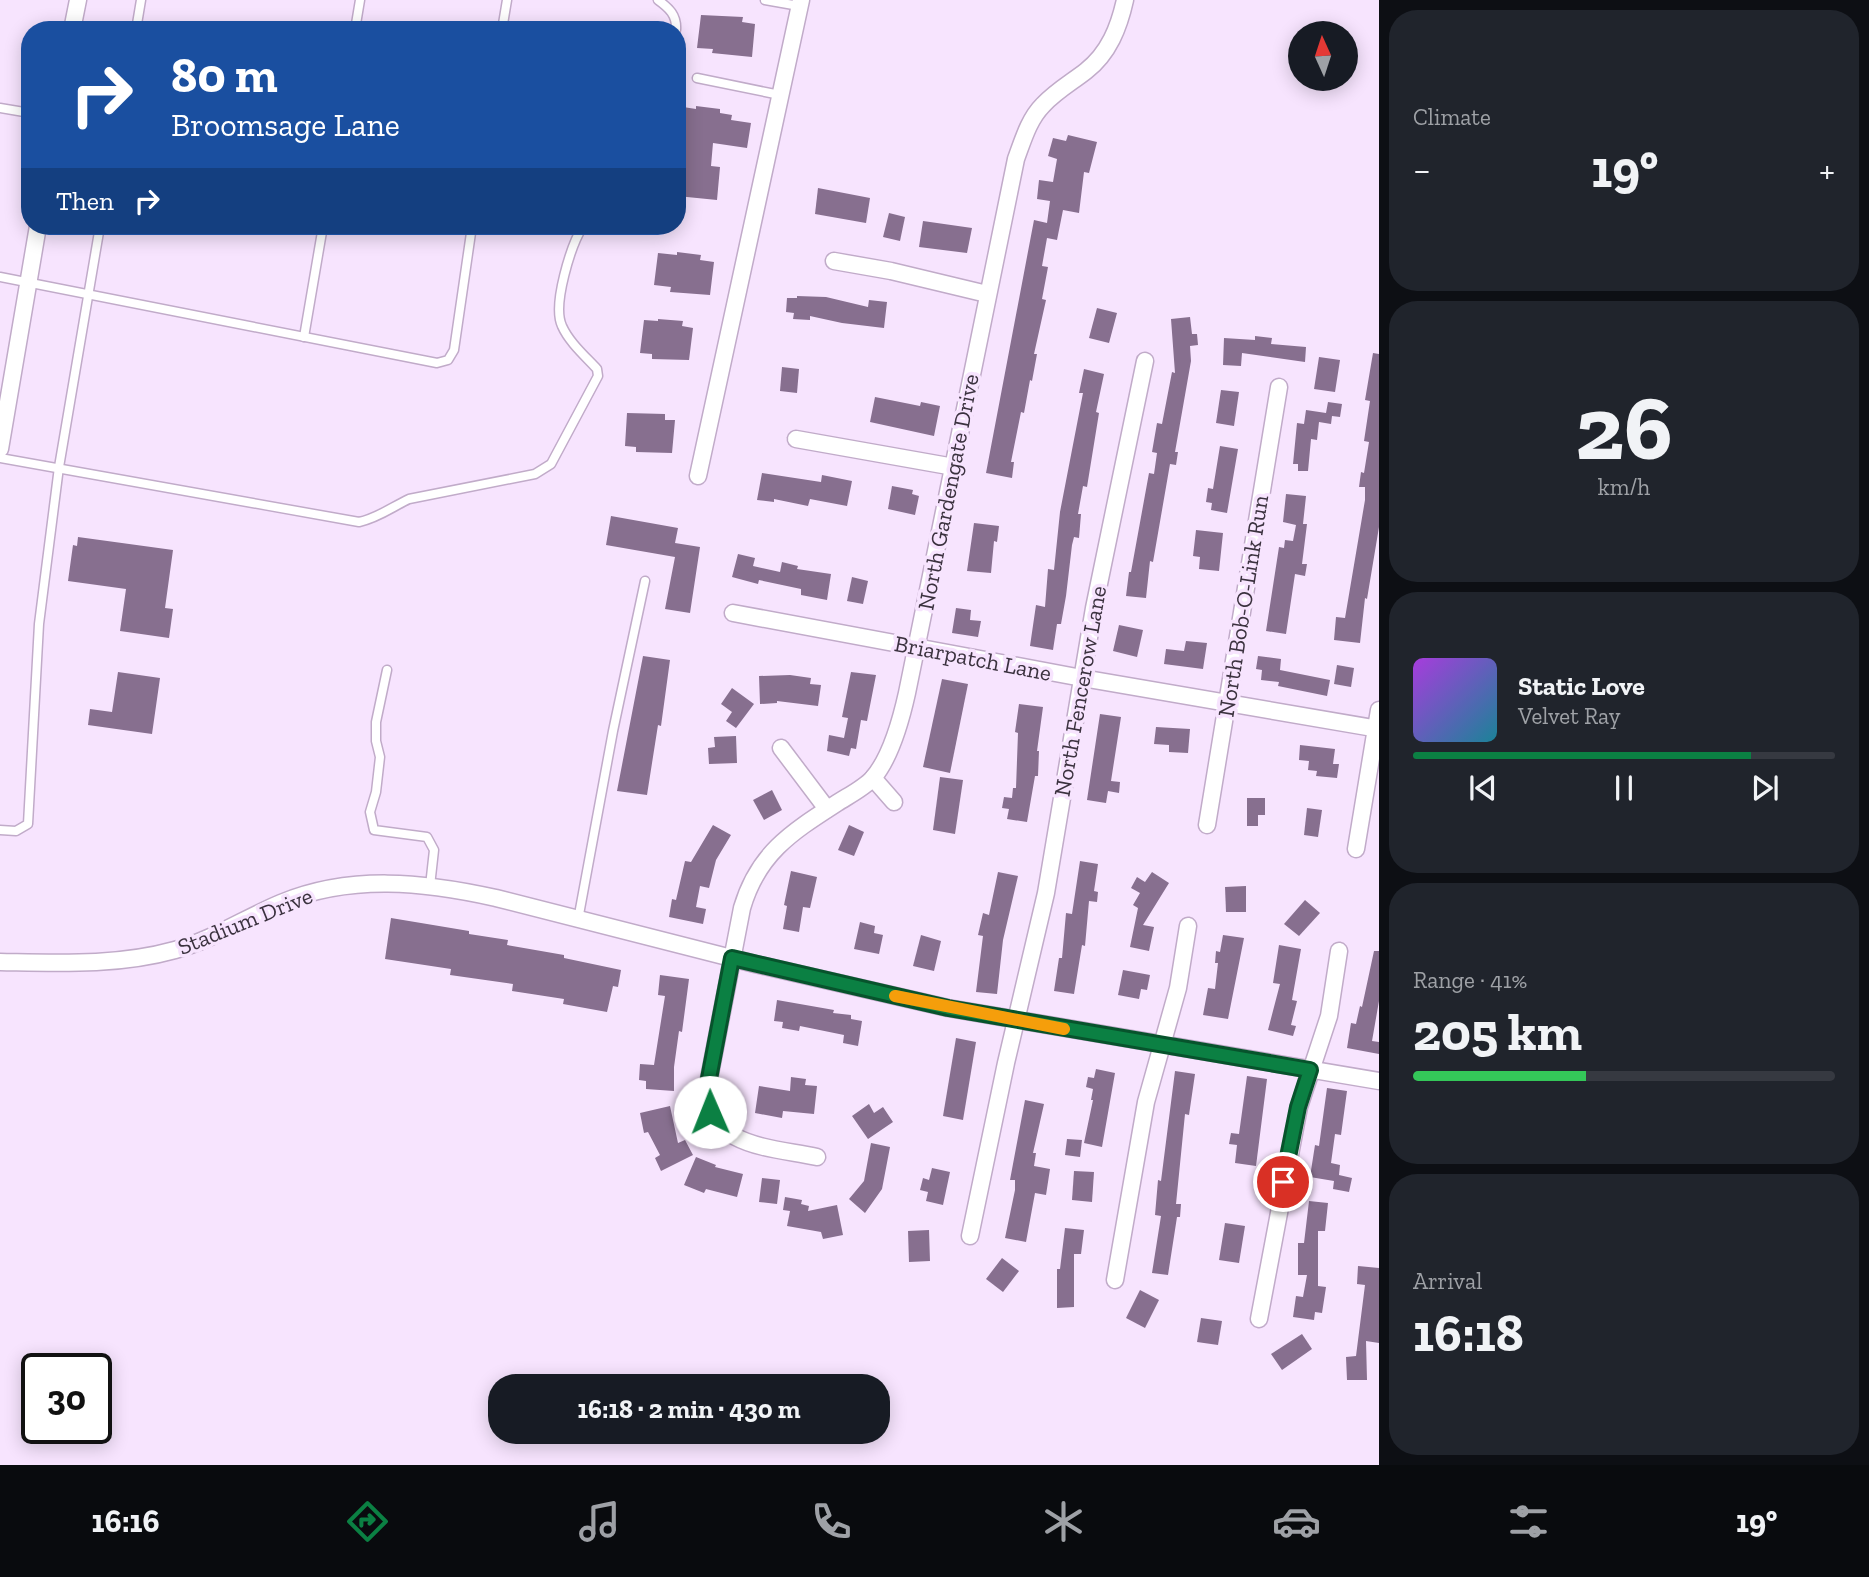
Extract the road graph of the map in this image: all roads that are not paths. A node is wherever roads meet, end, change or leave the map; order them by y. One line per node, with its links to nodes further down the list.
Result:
1 (78, 0): 10 (street)
2 (141, 0): 11 (lane)
3 (360, 0): 12 (lane)
4 (507, 0): 13 (lane)
5 (658, 0): 9 (lane)
6 (765, 0): 8 (lane)
7 (1125, 0): 27 (street, North Gardengate Drive)
8 (800, 3): 16 (street)
9 (672, 4): 14 (lane)
10 (74, 21)
11 (138, 21)
12 (356, 21)
13 (504, 21)
14 (677, 21)
15 (697, 78): 16 (lane)
16 (780, 95): 37 (street)
17 (0, 108): 18 (lane)
18 (21, 112)
19 (37, 235): 26 (street)
20 (98, 235): 28 (lane)
21 (321, 235): 29 (lane)
22 (471, 235): 29 (lane)
23 (577, 235): 35 (lane)
24 (834, 261): 27 (street)
25 (0, 277): 26 (lane)
26 (29, 282): 28 (lane); 33 (street)
27 (987, 294): 36 (street, North Gardengate Drive)
28 (87, 295): 29 (lane); 35 (lane)
29 (304, 337)
30 (1145, 361): 42 (street, North Fencerow Lane)
31 (1279, 387): 43 (street, North Bob-O-Link Run)
32 (796, 439): 36 (street)
33 (0, 449)
34 (0, 458): 35 (lane)
35 (59, 467): 51 (lane)
36 (954, 467): 40 (street, North Gardengate Drive)
37 (698, 476)
38 (645, 582): 54 (lane)
39 (733, 613): 40 (street, Briarpatch Lane)
40 (916, 647): 42 (street, Briarpatch Lane); 47 (street, North Gardengate Drive)
41 (387, 670): 53 (lane)
42 (1082, 678): 43 (street, Briarpatch Lane); 59 (street, North Fencerow Lane)
43 (1227, 704): 45 (street, Briarpatch Lane); 50 (street, North Bob-O-Link Run)
44 (1379, 710): 45 (street)
45 (1377, 729): 52 (street)
46 (781, 748): 49 (street)
47 (873, 778): 48 (street); 49 (street, North Gardengate Drive)
48 (894, 802)
49 (827, 809): 57 (street, North Gardengate Drive)
50 (1207, 825)
51 (0, 830)
52 (1356, 849)
53 (430, 886): 54 (street, Stadium Drive); 58 (street, Stadium Drive)
54 (578, 920): 57 (street, Stadium Drive)
55 (1188, 926): 60 (street)
56 (1339, 951): 61 (street)
57 (732, 958): 59 (street, Stadium Drive); 63 (street, North Gardengate Drive)
58 (0, 962)
59 (1016, 1021): 60 (street, Stadium Drive); 64 (street, North Fencerow Lane)
60 (1161, 1045): 61 (street, Stadium Drive); 65 (street)
61 (1310, 1070): 62 (street, Stadium Drive); 66 (street)
62 (1379, 1081)
63 (817, 1157)
64 (970, 1236)
65 (1115, 1280)
66 (1259, 1319)

